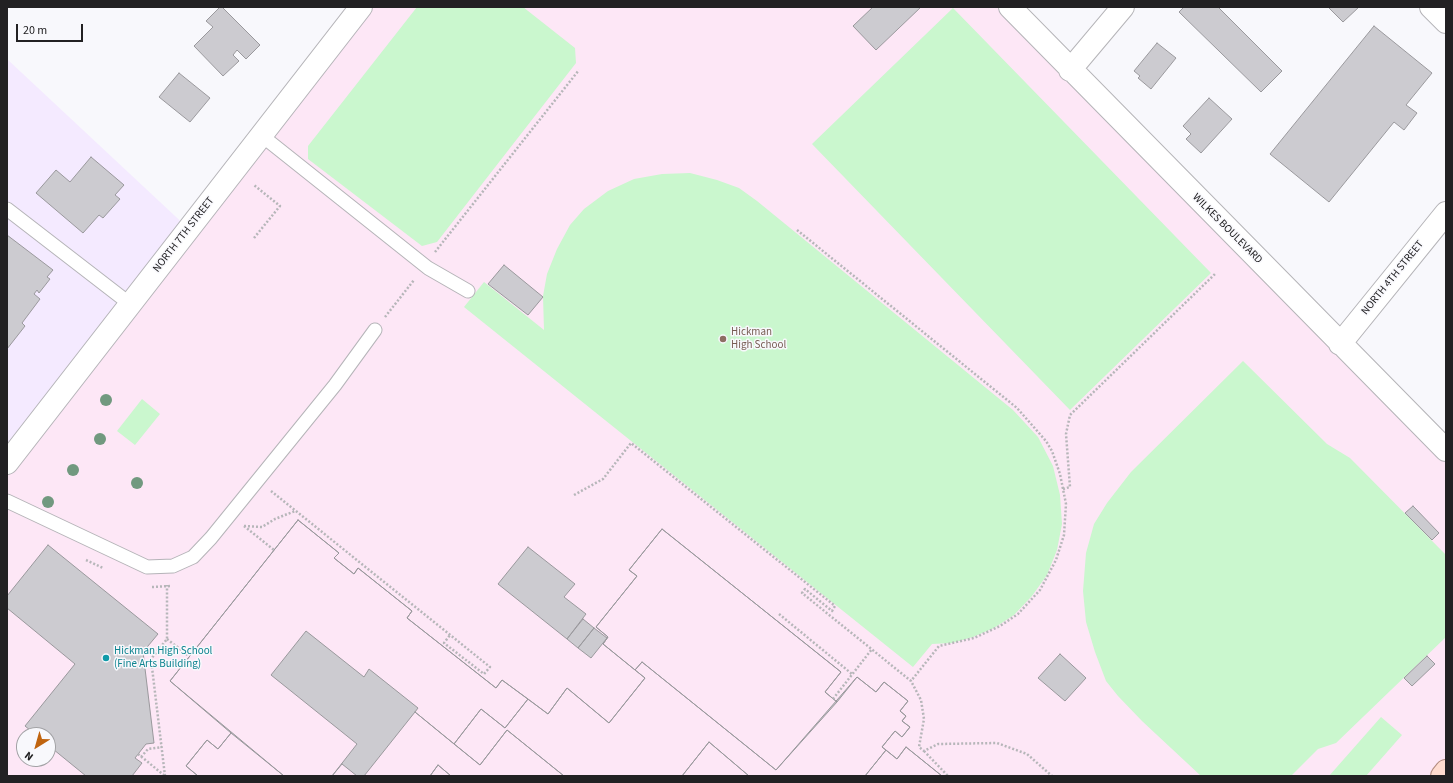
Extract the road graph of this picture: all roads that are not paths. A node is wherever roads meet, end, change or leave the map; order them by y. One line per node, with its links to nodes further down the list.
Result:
1 (361, 7): 7 (street, NORTH 7TH STREET)
2 (1010, 7): 6 (street, WILKES BOULEVARD)
3 (1123, 7): 6 (street)
4 (1432, 7): 5 (street)
5 (1446, 22)
6 (1070, 70): 13 (street, WILKES BOULEVARD)
7 (261, 135): 10 (lane); 11 (street, NORTH 7TH STREET)
8 (7, 209): 11 (lane)
9 (1446, 213): 13 (street, NORTH 4TH STREET)
10 (468, 292)
11 (130, 304): 15 (street, NORTH 7TH STREET)
12 (375, 330): 16 (lane)
13 (1340, 344): 14 (street, WILKES BOULEVARD)
14 (1446, 450)
15 (7, 462)
16 (7, 501)

